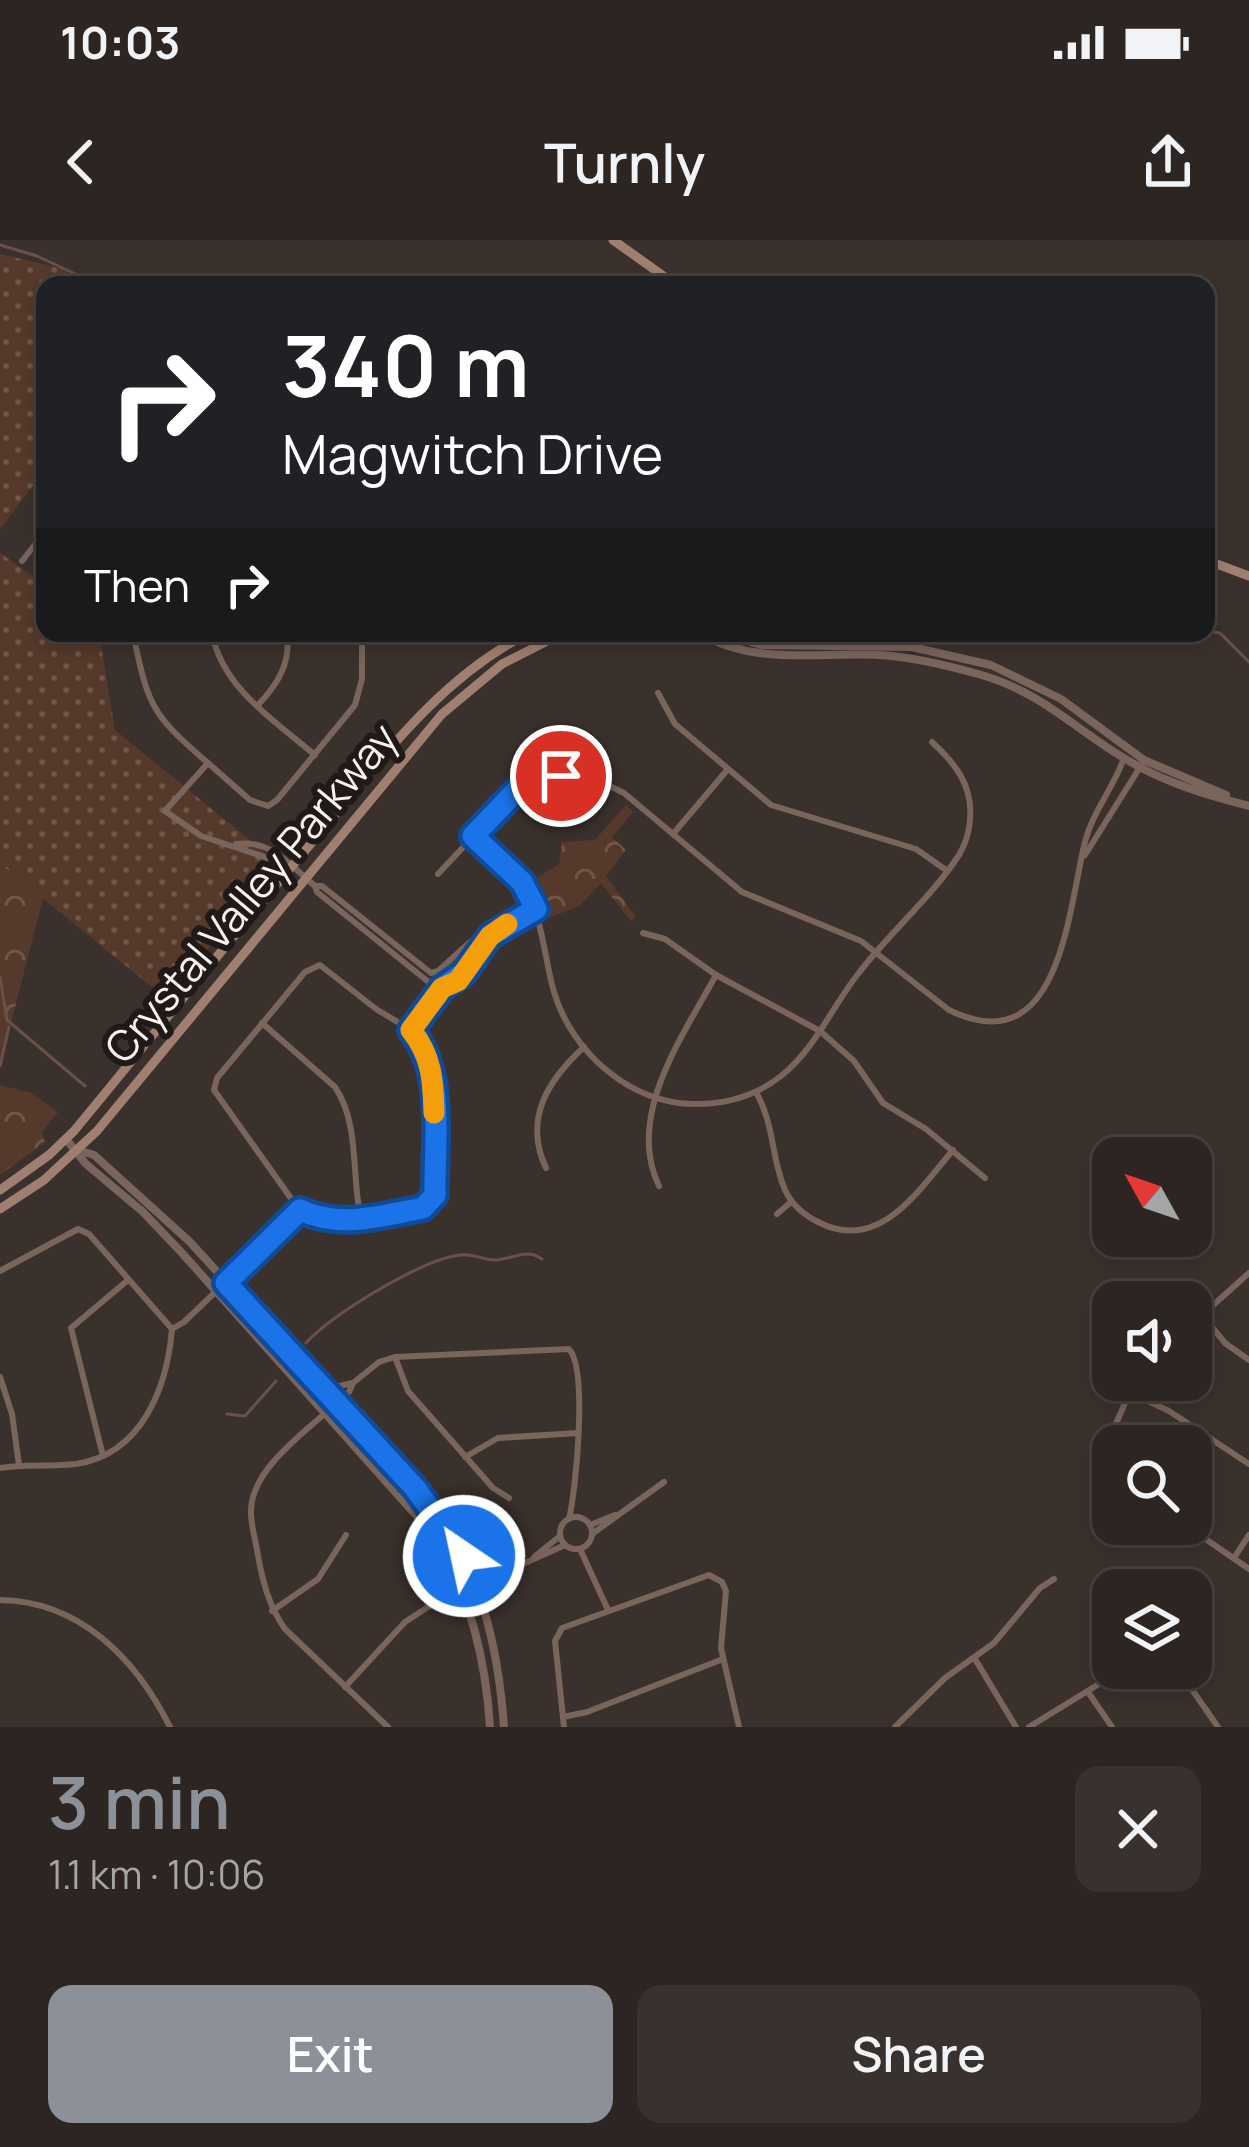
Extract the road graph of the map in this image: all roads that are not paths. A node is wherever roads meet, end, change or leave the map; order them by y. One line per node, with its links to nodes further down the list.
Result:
1 (614, 240): 2 (main road)
2 (664, 276)
3 (36, 543): 4 (street)
4 (22, 561)
5 (1215, 563): 6 (main road)
6 (1249, 576)
7 (135, 642): 22 (street)
8 (215, 642): 16 (street)
9 (288, 642): 16 (street)
10 (362, 642): 20 (street)
11 (513, 642): 29 (main road, Crystal Valley Parkway)
12 (545, 642): 32 (main road, Crystal Valley Parkway)
13 (719, 642): 19 (street)
14 (751, 642): 19 (street)
15 (658, 693): 23 (street)
16 (258, 705): 20 (street)
17 (932, 742): 30 (street)
18 (558, 748): 24 (street)
19 (1126, 754): 21 (street); 28 (street)
20 (315, 755): 22 (street)
21 (1142, 763): 25 (street); 28 (street)
22 (208, 764): 29 (street)
23 (728, 769): 26 (street); 30 (street)
24 (561, 776): 26 (street); 27 (street)
25 (1249, 805)
26 (673, 834): 36 (street)
27 (473, 836): 31 (street); 33 (street)
28 (1081, 863): 36 (street)
29 (292, 866): 32 (street); 47 (main road, Crystal Valley Parkway)
30 (946, 871): 36 (street)
31 (438, 874)
32 (310, 882): 34 (street); 38 (street); 48 (main road, Crystal Valley Parkway)
33 (536, 909): 34 (street); 44 (street)
34 (514, 920): 39 (street)
35 (643, 933): 37 (street)
36 (876, 951): 43 (street)
37 (716, 975): 43 (street); 46 (street)
38 (430, 986): 39 (street); 41 (street)
39 (442, 988): 42 (street)
40 (262, 1023): 41 (street); 56 (street); 58 (street)
41 (402, 1024): 42 (street)
42 (411, 1030): 58 (street)
43 (820, 1031): 45 (street); 49 (street)
44 (584, 1047): 46 (street); 50 (street)
45 (756, 1092): 46 (street); 54 (street)
46 (656, 1097): 52 (street)
47 (66, 1139): 48 (street); 53 (main road, Crystal Valley Parkway)
48 (78, 1150): 55 (main road, Crystal Valley Parkway); 62 (street); 63 (street)
49 (953, 1150): 51 (street); 54 (street)
50 (546, 1168)
51 (986, 1178)
52 (659, 1186)
53 (0, 1190)
54 (791, 1202): 57 (street)
55 (0, 1209)
56 (300, 1210): 58 (street); 62 (street)
57 (777, 1214)
58 (361, 1220)
59 (0, 1271): 61 (street)
60 (1249, 1273): 64 (street)
61 (128, 1280): 66 (street); 76 (street)
62 (226, 1283): 63 (street); 71 (street)
63 (216, 1293): 66 (street); 74 (street)
64 (1212, 1308)
65 (1212, 1327): 68 (street)
66 (172, 1329): 76 (street)
67 (395, 1357): 70 (street); 75 (street); 77 (street)
68 (1249, 1360)
69 (0, 1377): 79 (street)
70 (353, 1383): 71 (street); 73 (street)
71 (323, 1388): 73 (street)
72 (1148, 1401): 78 (street)
73 (337, 1404): 74 (street); 97 (street)
74 (326, 1414): 98 (street); 101 (street)
75 (578, 1433): 77 (street); 82 (street)
76 (103, 1456): 79 (street)
77 (465, 1457): 83 (street)
78 (1249, 1464)
79 (19, 1465): 80 (street)
80 (0, 1468)
81 (664, 1482): 86 (street)
82 (575, 1491): 84 (street); 85 (street)
83 (509, 1498)
84 (583, 1518): 85 (street); 86 (street)
85 (569, 1519): 89 (street)
86 (591, 1529): 92 (street)
87 (346, 1535): 101 (street)
88 (1249, 1535): 93 (street)
89 (560, 1536): 91 (street); 94 (street)
90 (1212, 1543): 93 (street)
91 (565, 1545): 92 (street); 94 (street)
92 (580, 1549): 100 (street)
93 (1234, 1558): 95 (street)
94 (532, 1560): 97 (street)
95 (1249, 1569)
96 (1054, 1579): 103 (street)
97 (477, 1586): 98 (street); 112 (street)
98 (463, 1592): 104 (street); 111 (street)
99 (0, 1600): 109 (street)
100 (608, 1610): 102 (street); 108 (street)
101 (272, 1611): 104 (street)
102 (724, 1659): 108 (street); 114 (street)
103 (975, 1660): 115 (street); 116 (street)
104 (345, 1688): 110 (street)
105 (1092, 1688): 107 (street)
106 (1192, 1689): 119 (street)
107 (1088, 1691): 117 (street); 118 (street)
108 (563, 1717): 113 (street)
109 (170, 1727)
110 (388, 1727)
111 (490, 1727)
112 (504, 1727)
113 (564, 1727)
114 (740, 1727)
115 (895, 1727)
116 (1016, 1727)
117 (1029, 1727)
118 (1112, 1727)
119 (1218, 1727)

